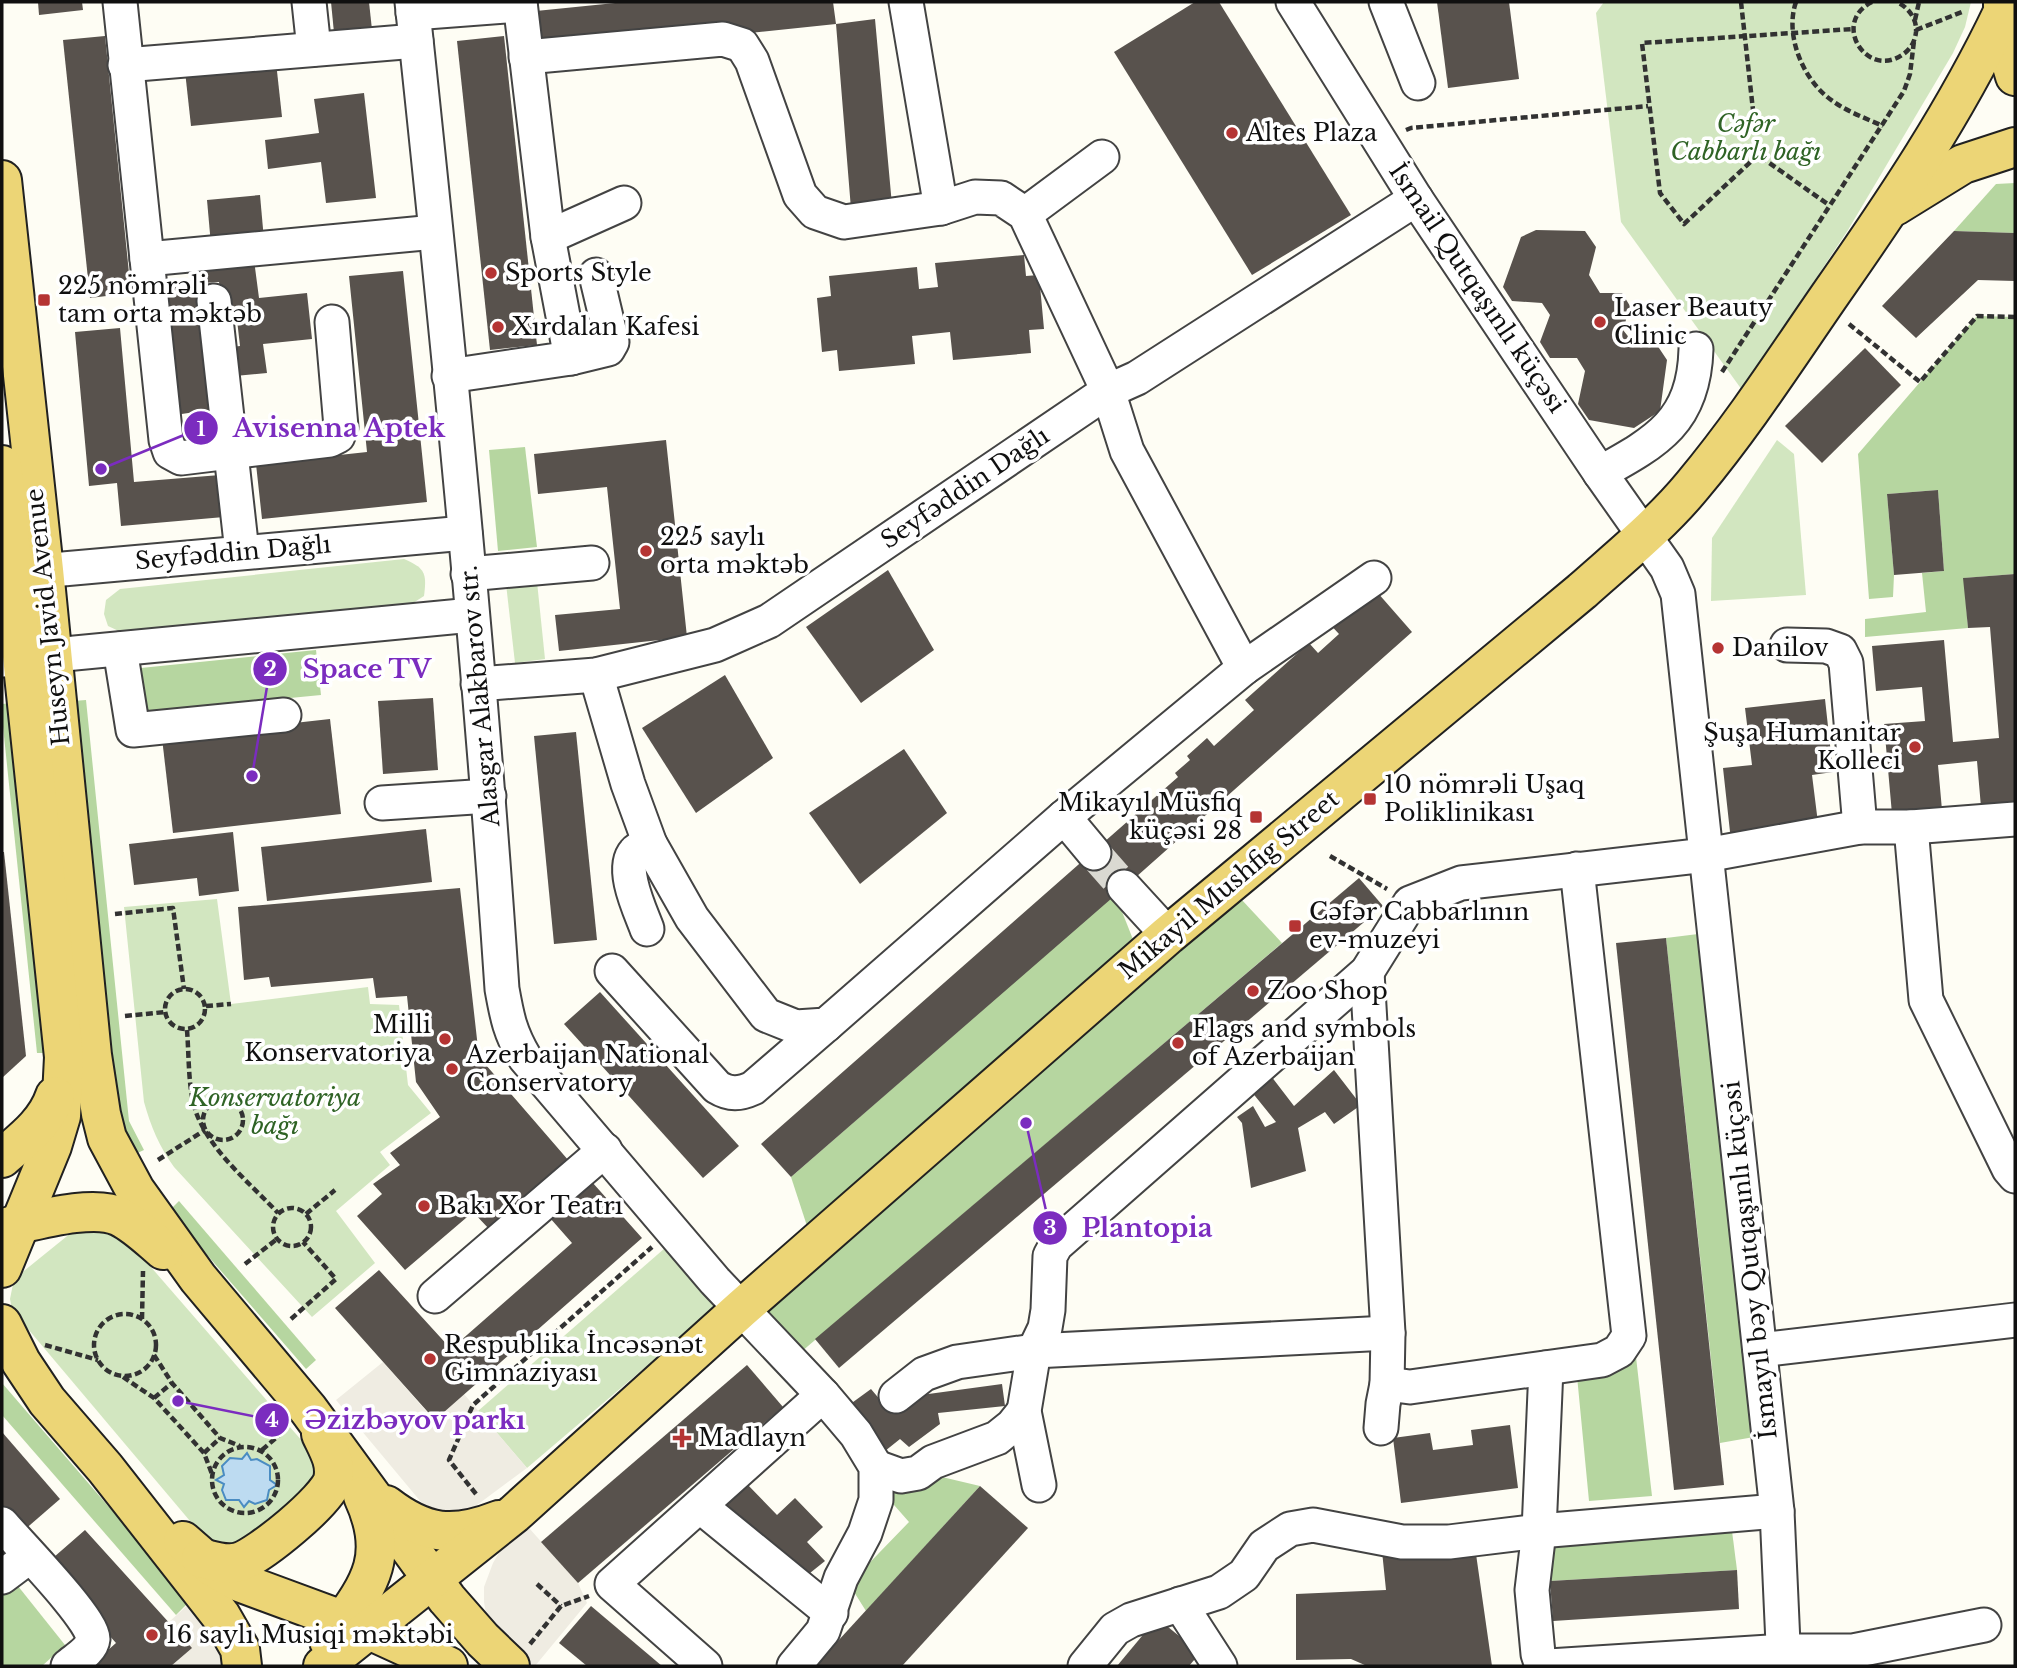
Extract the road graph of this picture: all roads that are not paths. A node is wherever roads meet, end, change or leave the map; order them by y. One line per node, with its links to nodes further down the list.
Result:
1 (120, 2): 11 (street)
2 (309, 2): 9 (street)
3 (906, 2): 19 (street)
4 (1293, 2): 17 (street, İsmail Qutqaşınlı küçəsi)
5 (1387, 2): 13 (street)
6 (520, 4): 8 (street); 10 (street)
7 (2004, 5): 12 (main road); 20 (main road, Mikayil Mushfig Street)
8 (413, 19): 9 (street); 22 (street, Alasgar Alakbarov str.)
9 (314, 49): 11 (street)
10 (526, 57): 19 (street); 23 (street)
11 (125, 65): 24 (street)
12 (2015, 76)
13 (1418, 83)
14 (2015, 147): 20 (main road, Mikayil Mushfig Street)
15 (1102, 157): 21 (street)
16 (2, 180): 39 (main road, Huseyn Javid Avenue)
17 (1416, 199): 31 (street, Seyfəddin Dağlı); 34 (street, İsmail Qutqaşınlı küçəsi)
18 (624, 203): 23 (street)
19 (941, 208): 21 (street)
20 (1890, 209): 36 (main road, Mikayil Mushfig Street)
21 (1025, 214): 31 (street)
22 (435, 232): 24 (street); 30 (street, Alasgar Alakbarov str.)
23 (548, 237): 29 (street)
24 (146, 259): 32 (street)
25 (596, 275): 29 (street)
26 (214, 301): 32 (street)
27 (332, 322): 32 (street)
28 (1696, 348): 34 (street)
29 (571, 358): 30 (street)
30 (449, 376): 35 (street, Alasgar Alakbarov str.)
31 (1108, 391): 46 (street); 47 (street, Seyfəddin Dağlı)
32 (233, 452): 37 (street)
33 (2, 465): 39 (main road, Huseyn Javid Avenue)
34 (1600, 472): 36 (street, İsmail Qutqaşınlı küçəsi)
35 (465, 533): 37 (street, Seyfəddin Dağlı); 40 (street, Alasgar Alakbarov str.)
36 (1644, 536): 58 (street, İsmayıl bəy Qutqaşınlı küçəsi); 62 (main road, Mikayil Mushfig Street)
37 (242, 552): 39 (street, Seyfəddin Dağlı)
38 (592, 563): 40 (street)
39 (20, 573): 45 (main road, Huseyn Javid Avenue)
40 (468, 574): 42 (street, Alasgar Alakbarov str.)
41 (1374, 578): 46 (street)
42 (472, 615): 44 (street); 48 (street, Alasgar Alakbarov str.)
43 (1787, 645): 54 (street)
44 (120, 649): 45 (street); 49 (street)
45 (25, 658): 66 (main road, Huseyn Javid Avenue)
46 (1244, 668): 52 (street)
47 (596, 675): 48 (street, Seyfəddin Dağlı); 56 (street)
48 (478, 684): 50 (street, Alasgar Alakbarov str.)
49 (285, 715)
50 (489, 796): 51 (street); 67 (street, Alasgar Alakbarov str.)
51 (382, 803)
52 (1064, 817): 57 (street); 65 (street)
53 (2015, 818): 55 (street)
54 (1860, 827): 55 (street); 58 (street)
55 (1911, 827): 69 (street)
56 (650, 844): 61 (street); 65 (street)
57 (1094, 853)
58 (1706, 855): 59 (street); 81 (street, İsmayıl bəy Qutqaşınlı küçəsi)
59 (1577, 869): 64 (street); 83 (street)
60 (1124, 887): 62 (street)
61 (647, 929)
62 (1168, 935): 76 (main road, Mikayil Mushfig Street)
63 (612, 971): 65 (street)
64 (1367, 972): 79 (street); 82 (street)
65 (826, 1026)
66 (78, 1056): 68 (main road); 71 (main road, Huseyn Javid Avenue); 73 (main road)
67 (605, 1150): 75 (street); 76 (street, Alasgar Alakbarov str.)
68 (2, 1158)
69 (2015, 1176)
70 (85, 1212): 71 (main road); 73 (main road); 74 (main road)
71 (11, 1226): 72 (main road, Huseyn Javid Avenue)
72 (2, 1268)
73 (198, 1278): 89 (main road)
74 (2, 1288)
75 (435, 1296)
76 (741, 1309): 85 (street, Alasgar Alakbarov str.); 98 (main road, Mikayil Mushfig Street)
77 (2015, 1320): 81 (street)
78 (2, 1324): 87 (main road)
79 (1388, 1333): 82 (street); 84 (street)
80 (2, 1349): 87 (street)
81 (1760, 1350): 97 (street, İsmayıl bəy Qutqaşınlı küçəsi)
82 (1034, 1351): 86 (street); 88 (street)
83 (1546, 1368): 84 (street); 100 (street)
84 (1387, 1384): 90 (street)
85 (823, 1395): 92 (street, Alasgar Alakbarov str.); 96 (street)
86 (896, 1396)
87 (47, 1401): 93 (main road)
88 (1024, 1411): 92 (street); 94 (street)
89 (297, 1419): 91 (main road); 102 (main road)
90 (1381, 1428)
91 (339, 1450): 95 (main road); 108 (main road)
92 (876, 1467): 107 (street)
93 (105, 1468): 102 (main road); 113 (main road)
94 (1039, 1485)
95 (375, 1497): 98 (main road); 105 (main road)
96 (700, 1506): 107 (street); 117 (street)
97 (1777, 1511): 100 (street); 111 (street, İsmayıl bəy Qutqaşınlı küçəsi)
98 (514, 1514): 105 (main road); 110 (main road)
99 (2, 1524): 101 (street)
100 (1529, 1532): 103 (street); 106 (street); 111 (street)
101 (30, 1556): 104 (street); 112 (street)
102 (201, 1558): 108 (main road)
103 (1481, 1562)
104 (2, 1577)
105 (433, 1579): 108 (main road); 110 (main road)
106 (1180, 1604): 119 (street); 120 (street)
107 (831, 1612): 118 (street)
108 (356, 1625): 114 (main road); 115 (main road); 116 (main road)
109 (1984, 1625): 111 (street)
110 (507, 1651)
111 (1784, 1659)
112 (68, 1666)
113 (242, 1666)
114 (307, 1666)
115 (324, 1666)
116 (448, 1666)
117 (705, 1666)
118 (794, 1666)
119 (1085, 1666)
120 (1220, 1666)

